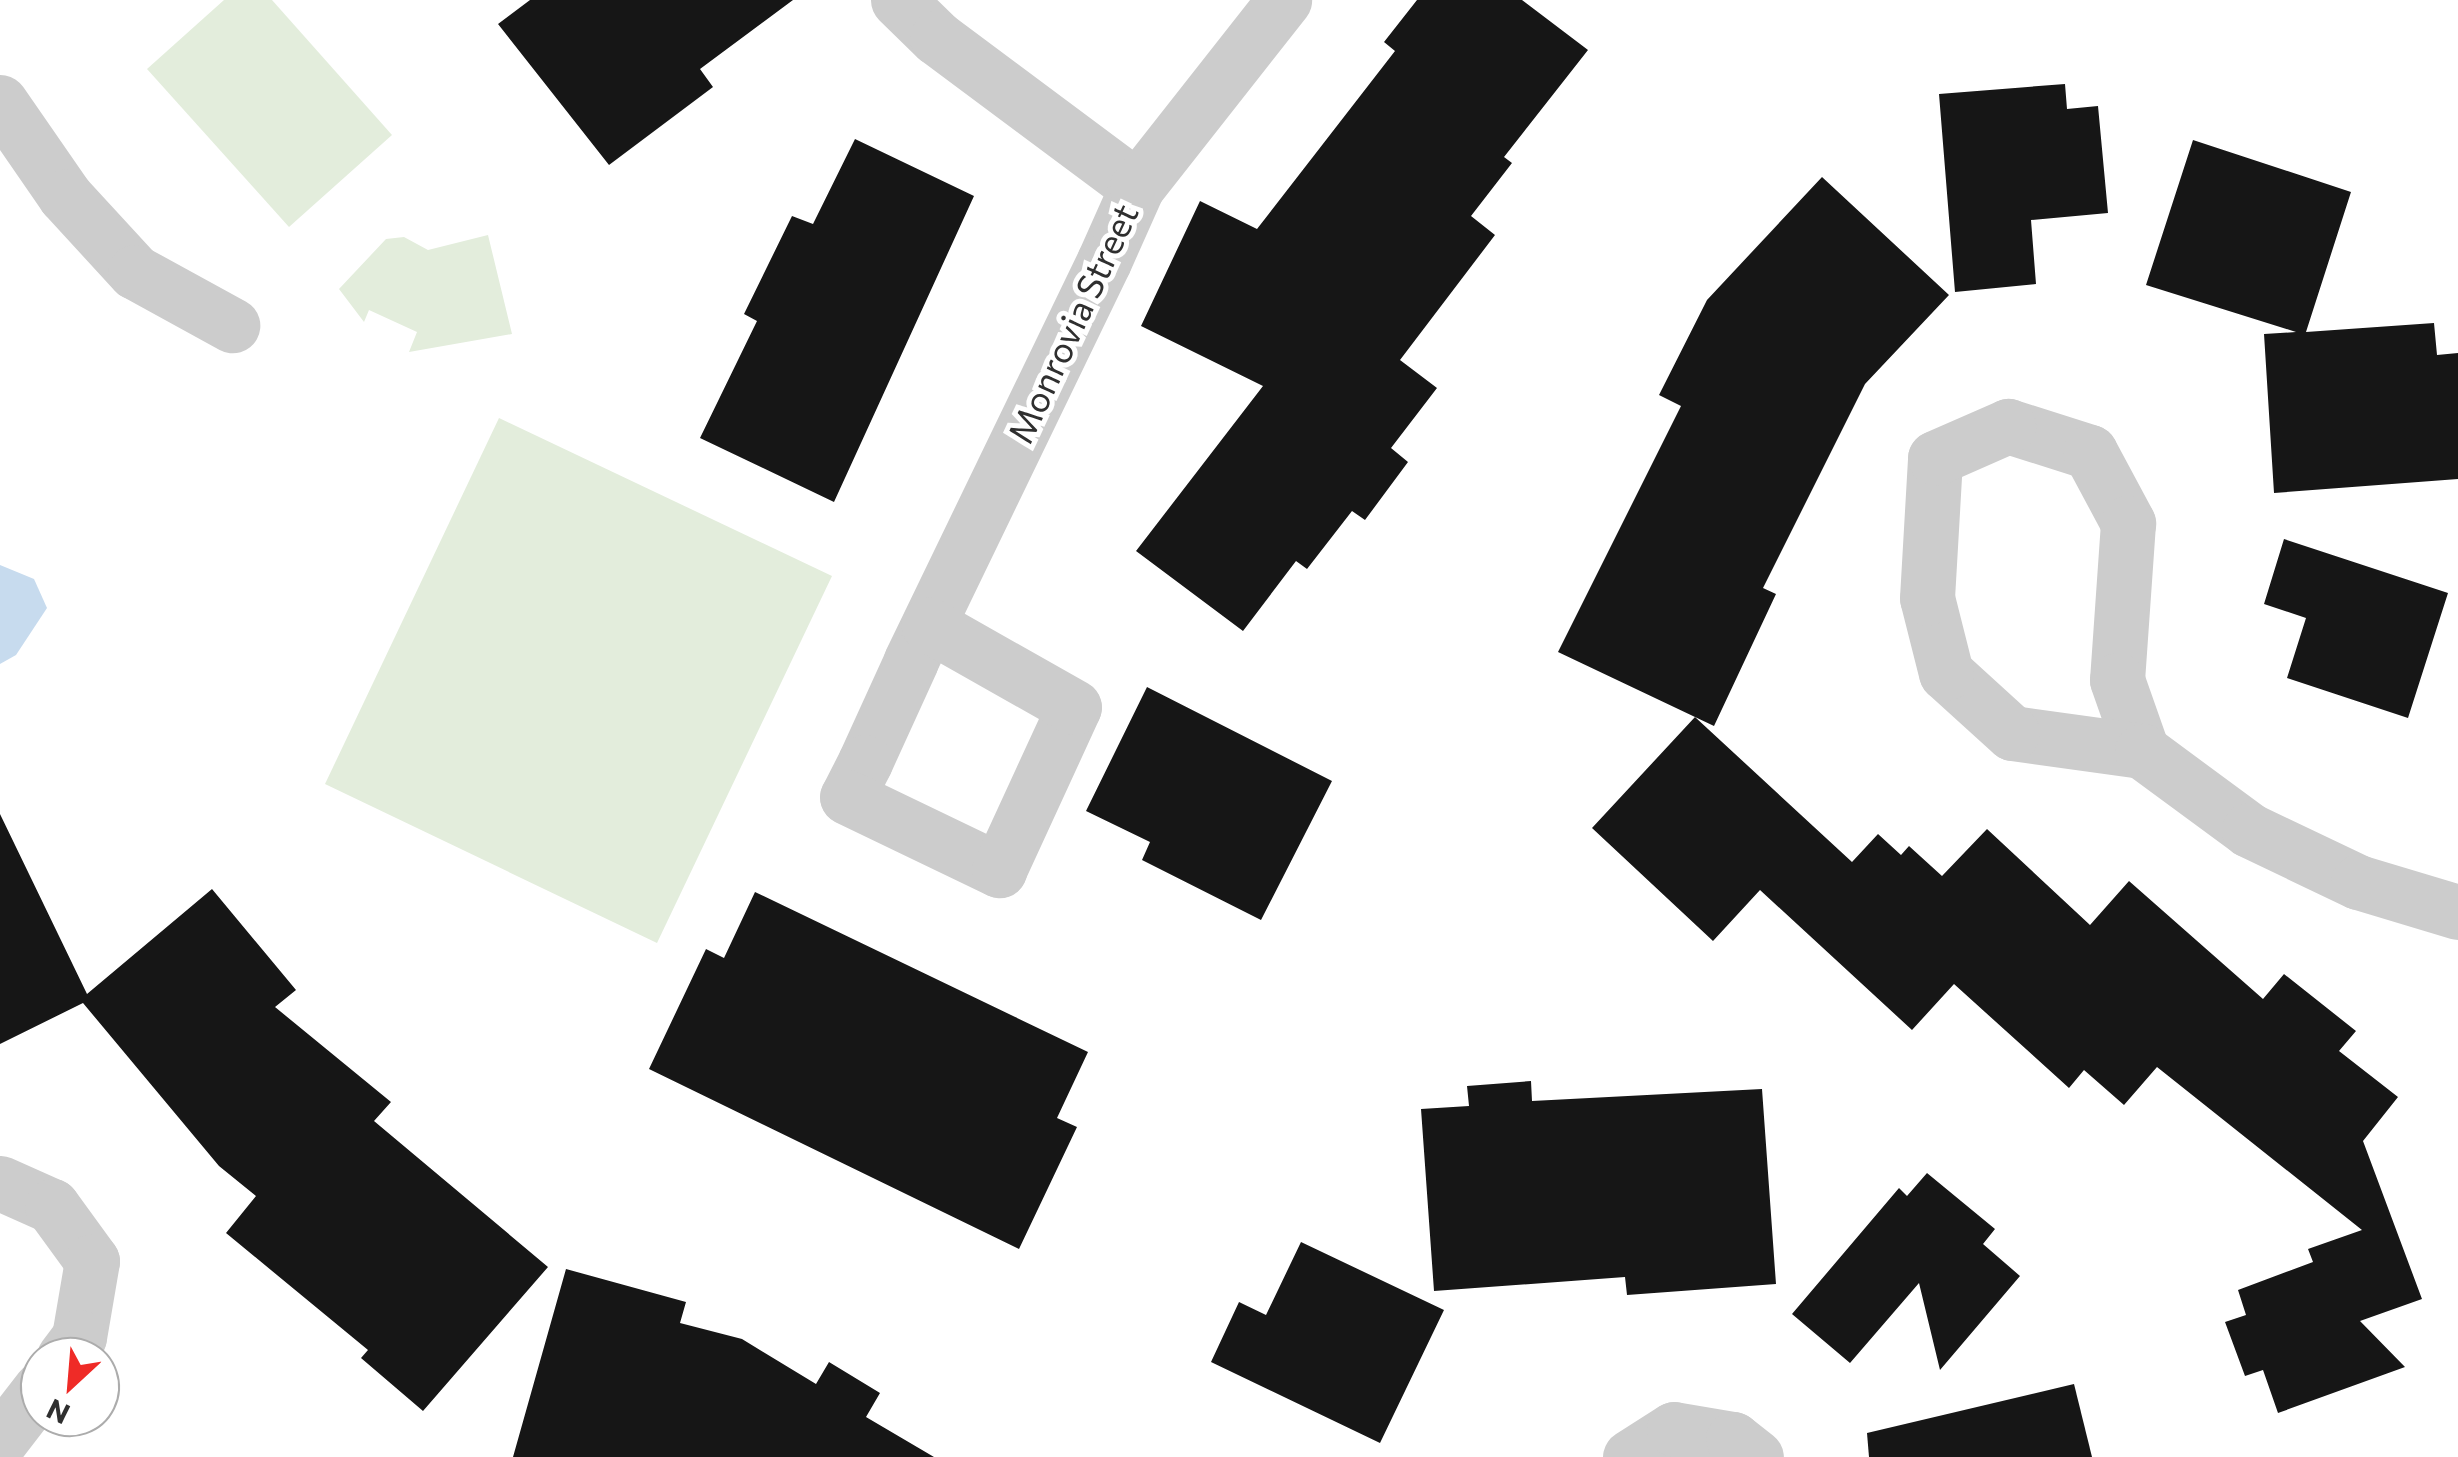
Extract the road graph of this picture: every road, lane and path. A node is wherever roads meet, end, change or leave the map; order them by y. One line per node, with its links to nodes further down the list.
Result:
1 (898, 0): 4 (street, Monrovia Street)
2 (1284, 0): 4 (street)
3 (0, 102): 5 (street)
4 (1137, 187): 6 (street, Monrovia Street)
5 (232, 325)
6 (928, 625): 6 (street, Monrovia Street)
7 (2142, 751): 7 (street); 8 (street)
8 (2458, 912)
9 (0, 1183): 10 (street)
10 (79, 1337)
11 (20, 1415): 12 (street)
12 (0, 1441)
13 (1630, 1457): 14 (street)
14 (1756, 1457)

